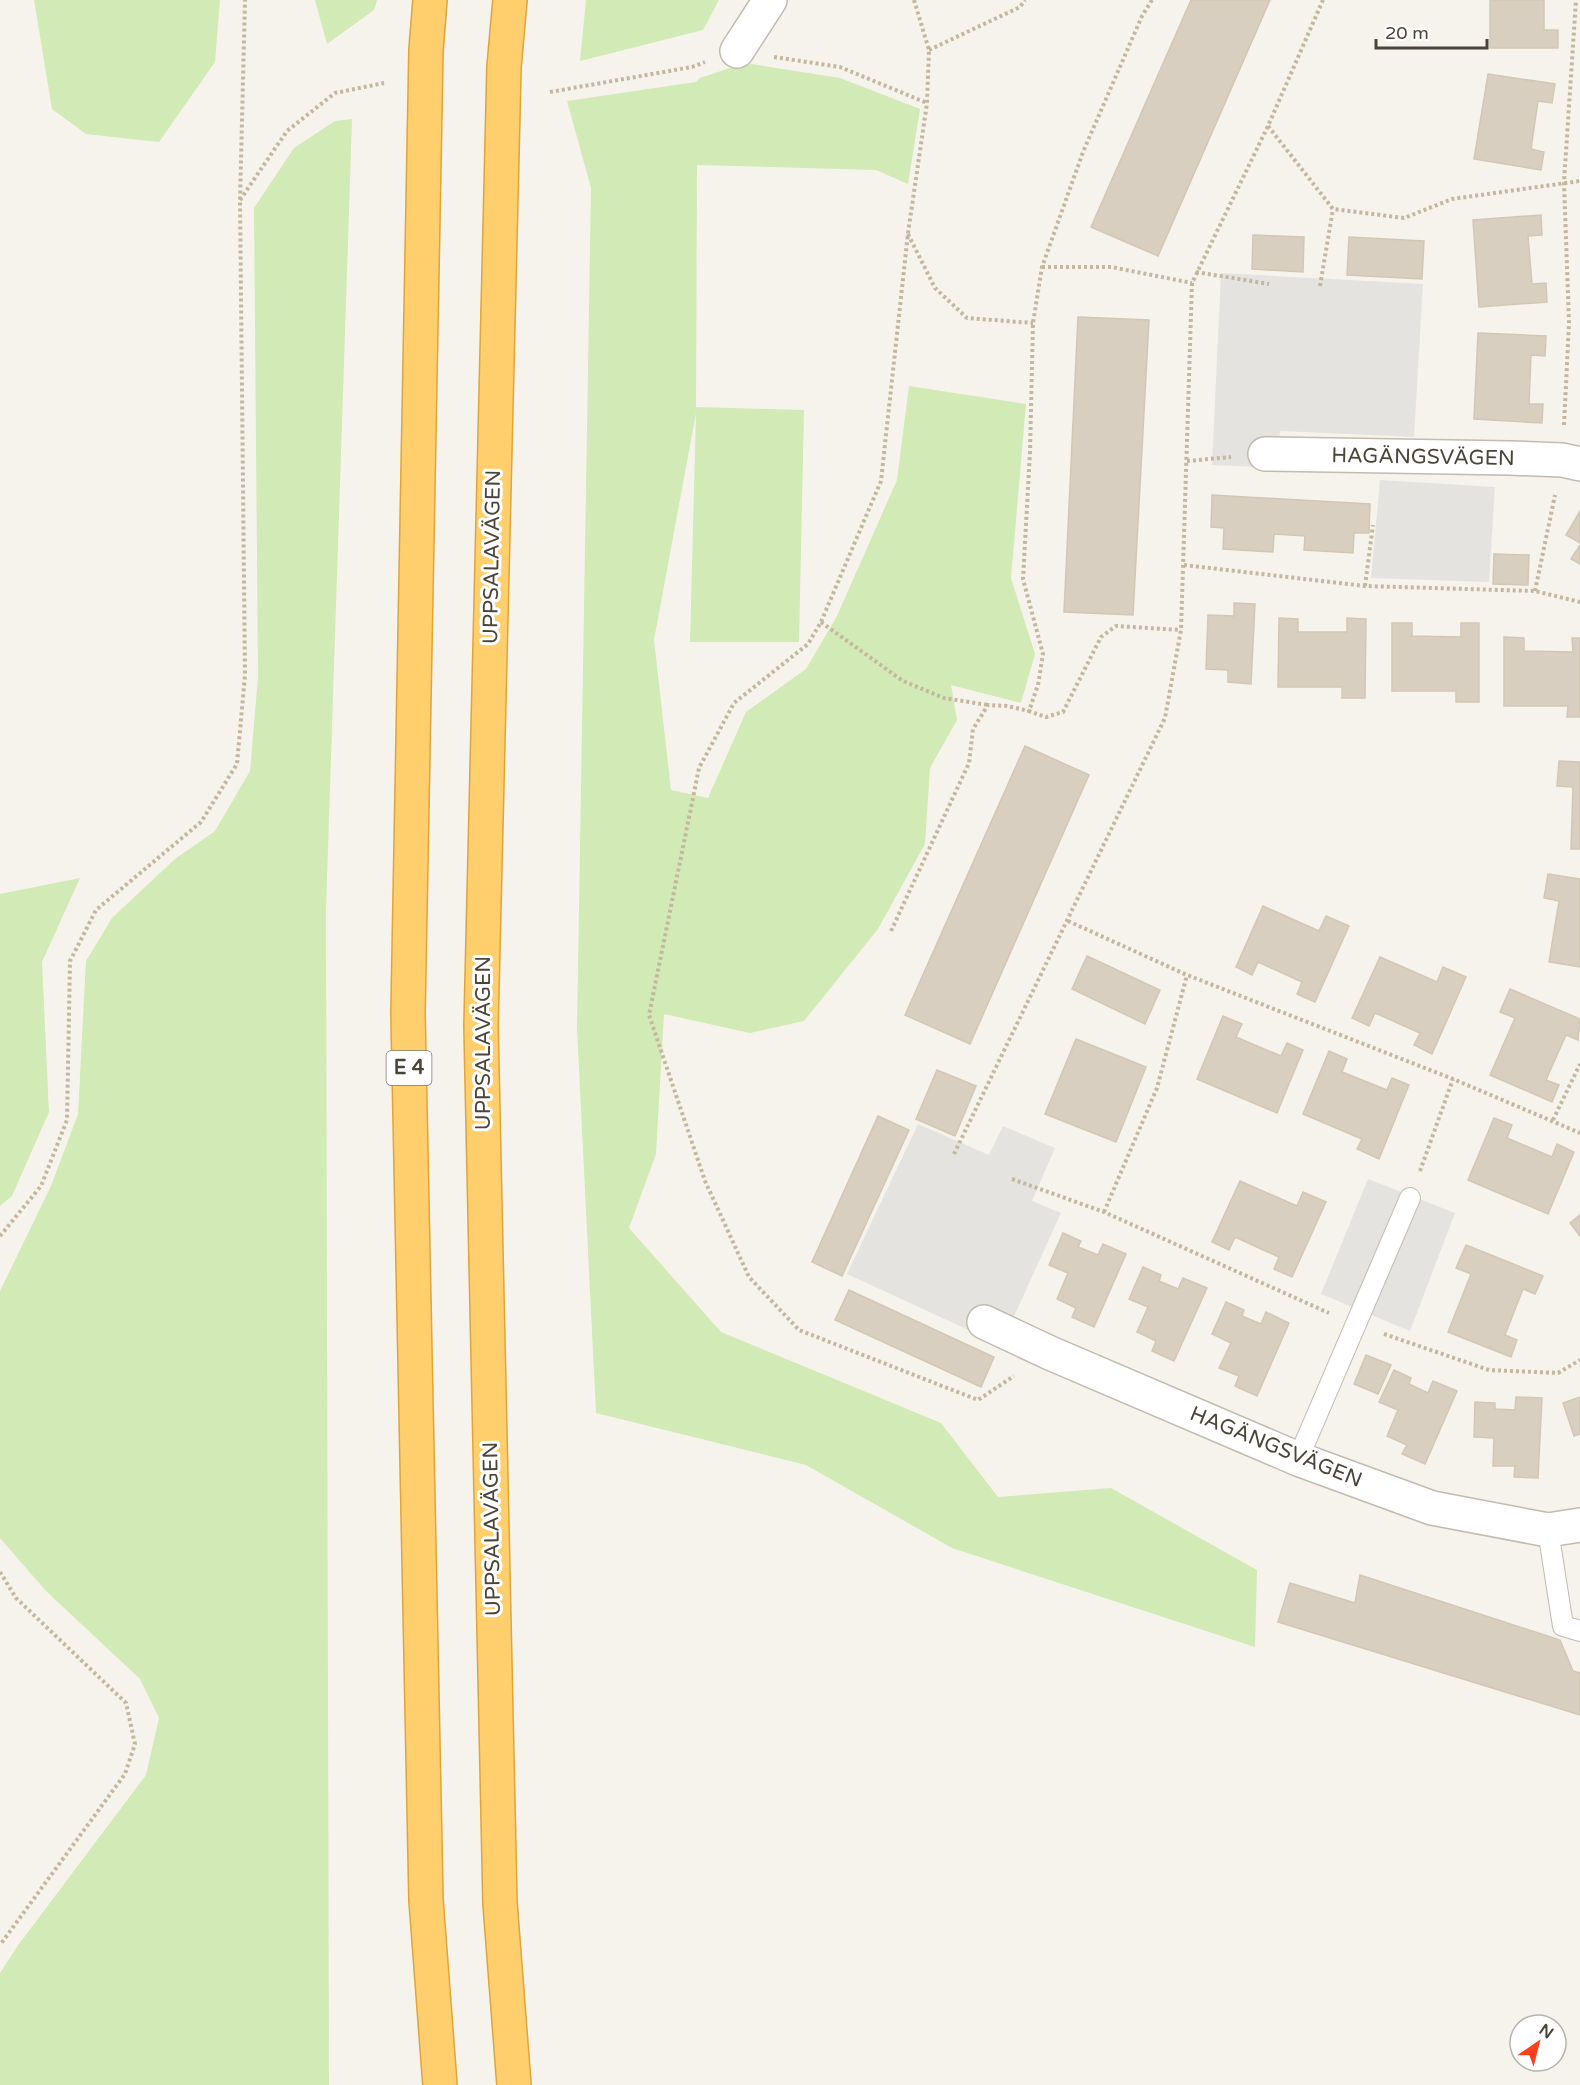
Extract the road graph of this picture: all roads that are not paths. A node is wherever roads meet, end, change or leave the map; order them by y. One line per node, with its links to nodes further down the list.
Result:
1 (430, 0): 13 (highway, E 4)
2 (510, 0): 14 (highway, UPPSALAVÄGEN)
3 (770, 0): 4 (street)
4 (737, 51)
5 (1265, 454): 6 (street, HAGÄNGSVÄGEN)
6 (1571, 462)
7 (1410, 1198): 9 (lane)
8 (984, 1322): 9 (street, HAGÄNGSVÄGEN)
9 (1298, 1459): 11 (street, HAGÄNGSVÄGEN)
10 (1580, 1525): 11 (street, HAGÄNGSVÄGEN)
11 (1548, 1530): 12 (lane)
12 (1580, 1631)
13 (440, 2085)
14 (514, 2085)

